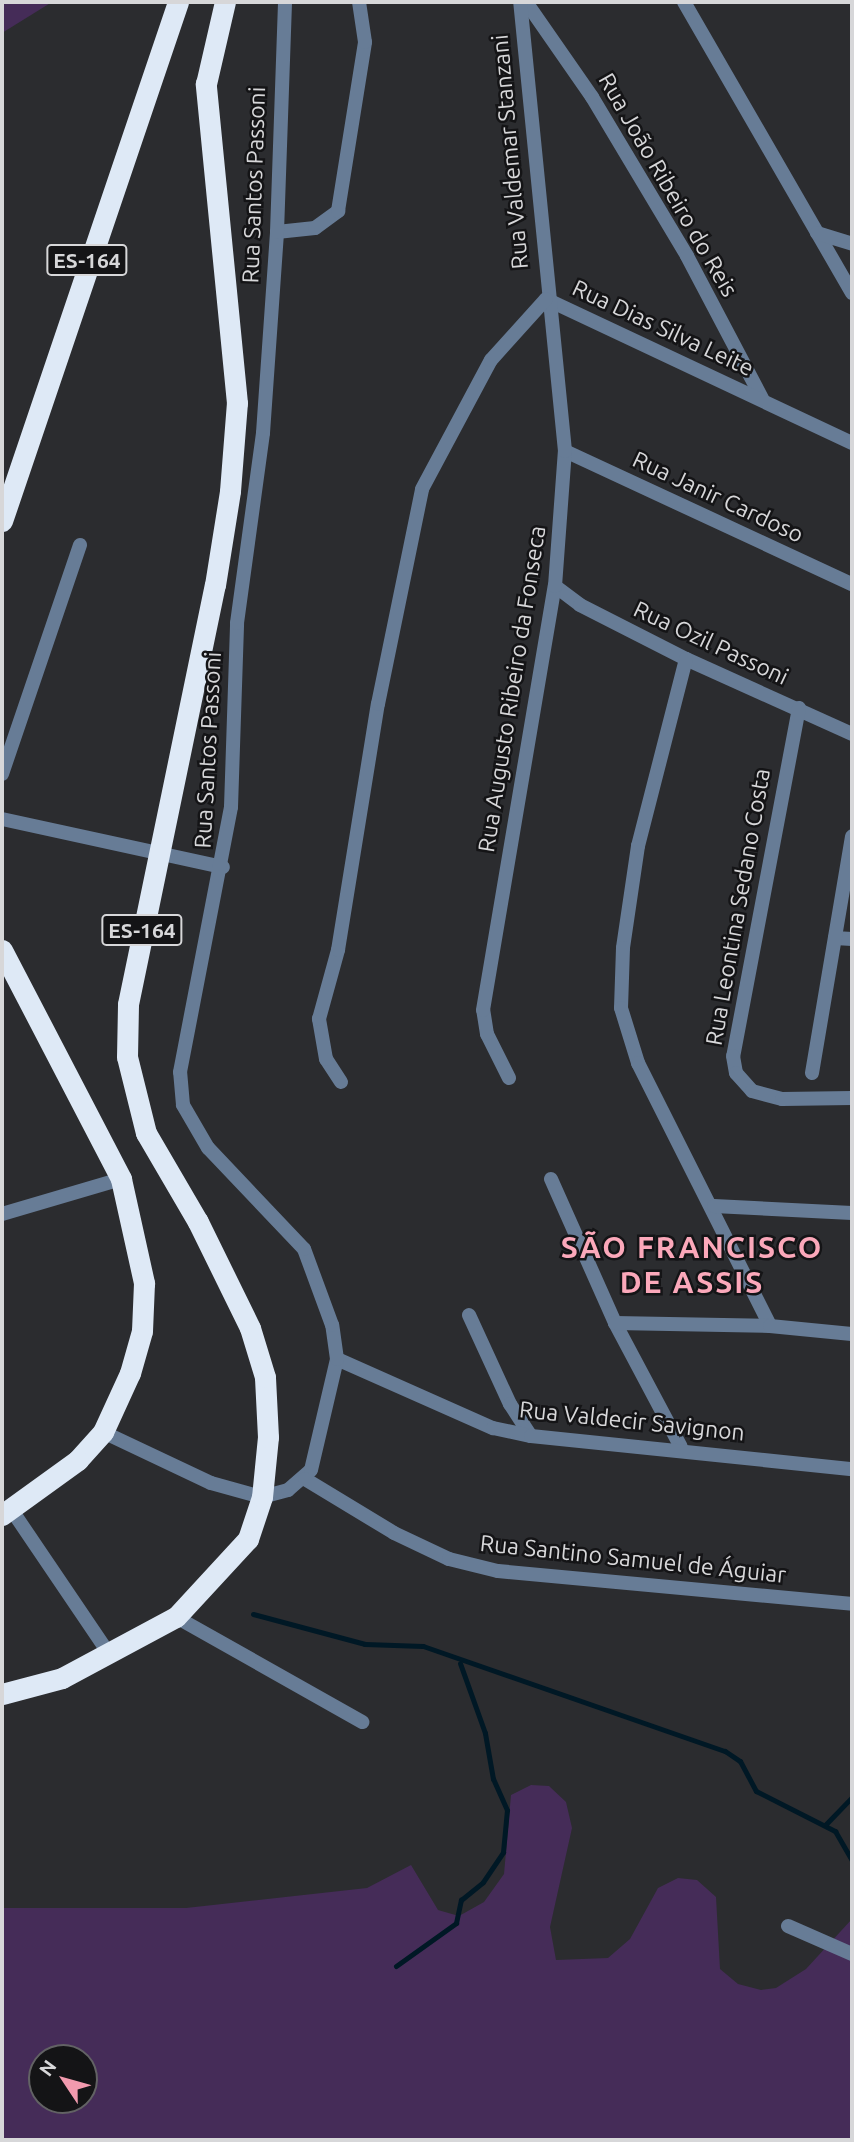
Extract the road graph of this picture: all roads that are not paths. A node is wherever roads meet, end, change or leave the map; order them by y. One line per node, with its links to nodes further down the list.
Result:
1 (178, 2): 16 (highway, ES-164)
2 (225, 2): 26 (highway, ES-164)
3 (285, 2): 8 (street, Rua Santos Passoni)
4 (359, 2): 8 (street)
5 (520, 2): 12 (street, Rua Valdemar Stanzani)
6 (526, 2): 13 (street, Rua João Ribeiro do Reis)
7 (684, 2): 9 (street)
8 (277, 232): 27 (street, Rua Santos Passoni)
9 (817, 233): 10 (street); 11 (street)
10 (852, 244)
11 (852, 293)
12 (546, 299): 13 (street, Rua Dias Silva Leite); 15 (street, Rua Augusto Ribeiro da Fonseca); 33 (street)
13 (762, 398): 14 (street, Rua Dias Silva Leite)
14 (852, 443)
15 (565, 451): 18 (street, Rua Janir Cardoso); 19 (street, Rua Augusto Ribeiro da Fonseca)
16 (2, 521)
17 (80, 545): 23 (street)
18 (852, 584)
19 (555, 586): 20 (street, Rua Ozil Passoni); 32 (street, Rua Augusto Ribeiro da Fonseca)
20 (686, 659): 21 (street, Rua Ozil Passoni); 37 (street)
21 (799, 708): 22 (street, Rua Ozil Passoni); 34 (street, Rua Leontina Sedano Costa)
22 (852, 734)
23 (2, 774)
24 (2, 819): 26 (street)
25 (852, 836): 28 (street)
26 (157, 855): 27 (street); 50 (highway, ES-164)
27 (223, 867): 44 (street, Rua Santos Passoni)
28 (835, 938): 29 (street); 31 (street)
29 (852, 939)
30 (2, 950): 35 (highway)
31 (812, 1073)
32 (509, 1078)
33 (341, 1082)
34 (852, 1098)
35 (121, 1179): 39 (street); 45 (highway)
36 (551, 1179): 41 (street)
37 (714, 1206): 38 (street); 42 (street)
38 (852, 1213)
39 (2, 1214)
40 (469, 1315): 46 (street)
41 (615, 1323): 42 (street); 47 (street)
42 (769, 1326): 43 (street)
43 (852, 1334)
44 (337, 1359): 46 (street, Rua Valdecir Savignon); 49 (street, Rua Santos Passoni)
45 (103, 1432): 50 (street); 51 (highway)
46 (531, 1436): 47 (street, Rua Valdecir Savignon)
47 (681, 1447): 48 (street, Rua Valdecir Savignon)
48 (852, 1469)
49 (305, 1479): 50 (street); 52 (street, Rua Santino Samuel de Águiar)
50 (262, 1497): 53 (highway, ES-164)
51 (6, 1512): 54 (street)
52 (852, 1604)
53 (176, 1617): 54 (highway, ES-164); 56 (street)
54 (109, 1654): 55 (highway, ES-164)
55 (2, 1694)
56 (362, 1722)
57 (788, 1927): 58 (street)
58 (852, 1954)

